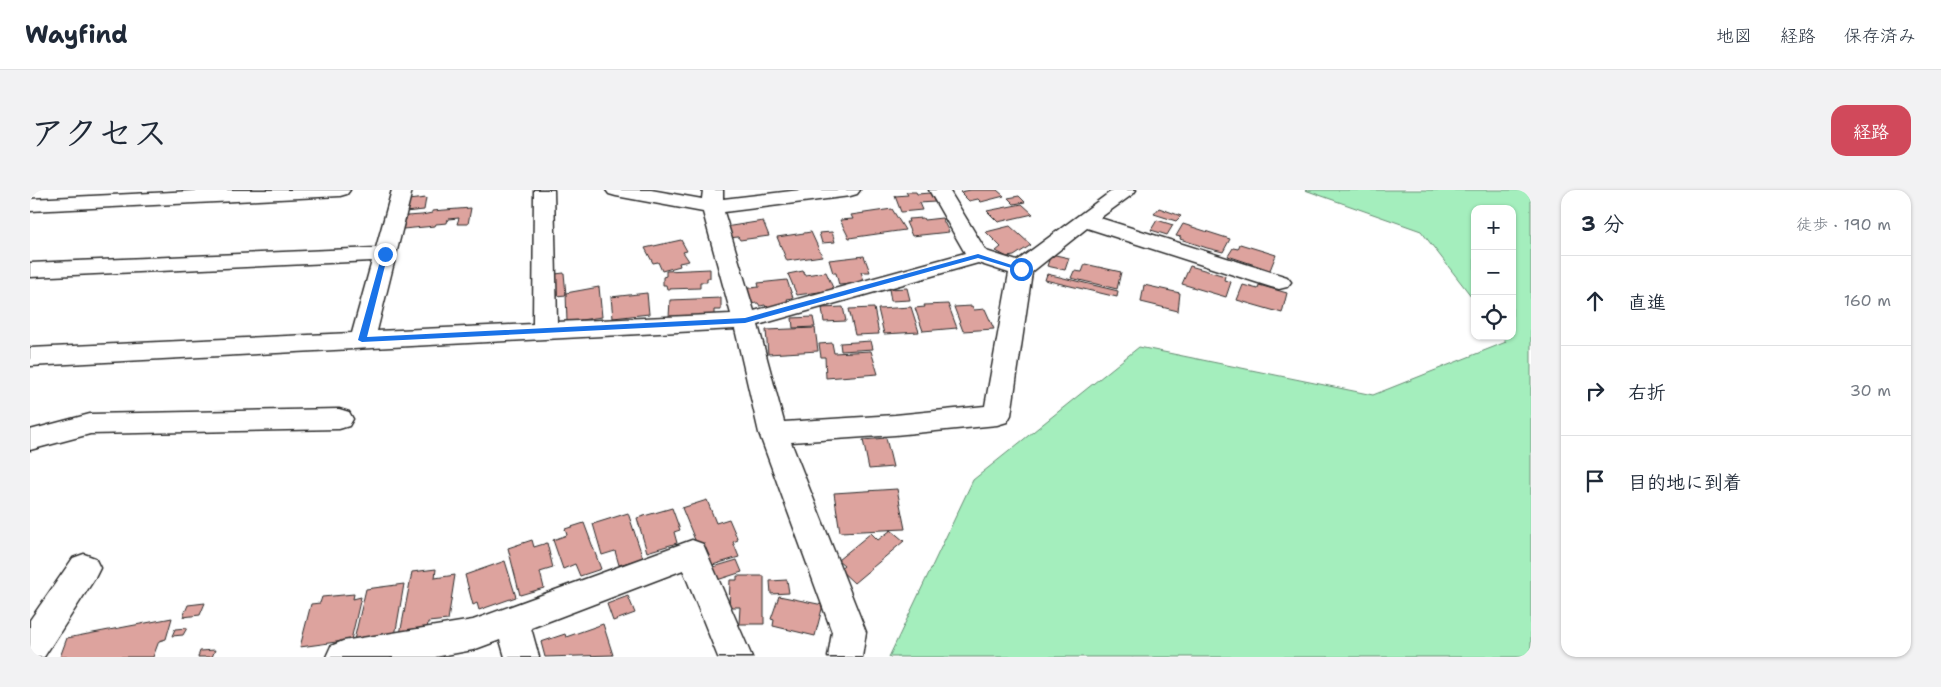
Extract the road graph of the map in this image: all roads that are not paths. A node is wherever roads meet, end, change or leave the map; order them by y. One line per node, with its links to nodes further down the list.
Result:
1 (340, 190): 8 (street)
2 (402, 190): 13 (street)
3 (544, 190): 19 (street)
4 (616, 190): 10 (street)
5 (850, 190): 10 (street)
6 (939, 190): 14 (street)
7 (1126, 190): 12 (street)
8 (201, 194): 9 (street)
9 (88, 196): 11 (street)
10 (712, 199): 18 (street)
11 (30, 205)
12 (1084, 220): 15 (street); 17 (street)
13 (385, 254): 16 (street); 20 (street)
14 (978, 256): 15 (street); 18 (street)
15 (1021, 269): 23 (street)
16 (30, 270)
17 (1280, 282)
18 (745, 321): 19 (street); 23 (street)
19 (545, 331): 20 (street)
20 (362, 340): 21 (street)
21 (30, 357)
22 (339, 419): 24 (street)
23 (774, 433): 32 (street)
24 (30, 440)
25 (84, 568): 27 (street)
26 (512, 621): 28 (street); 30 (street); 31 (street)
27 (30, 648)
28 (417, 651): 29 (street)
29 (342, 657)
30 (522, 657)
31 (735, 657)
32 (846, 657)

